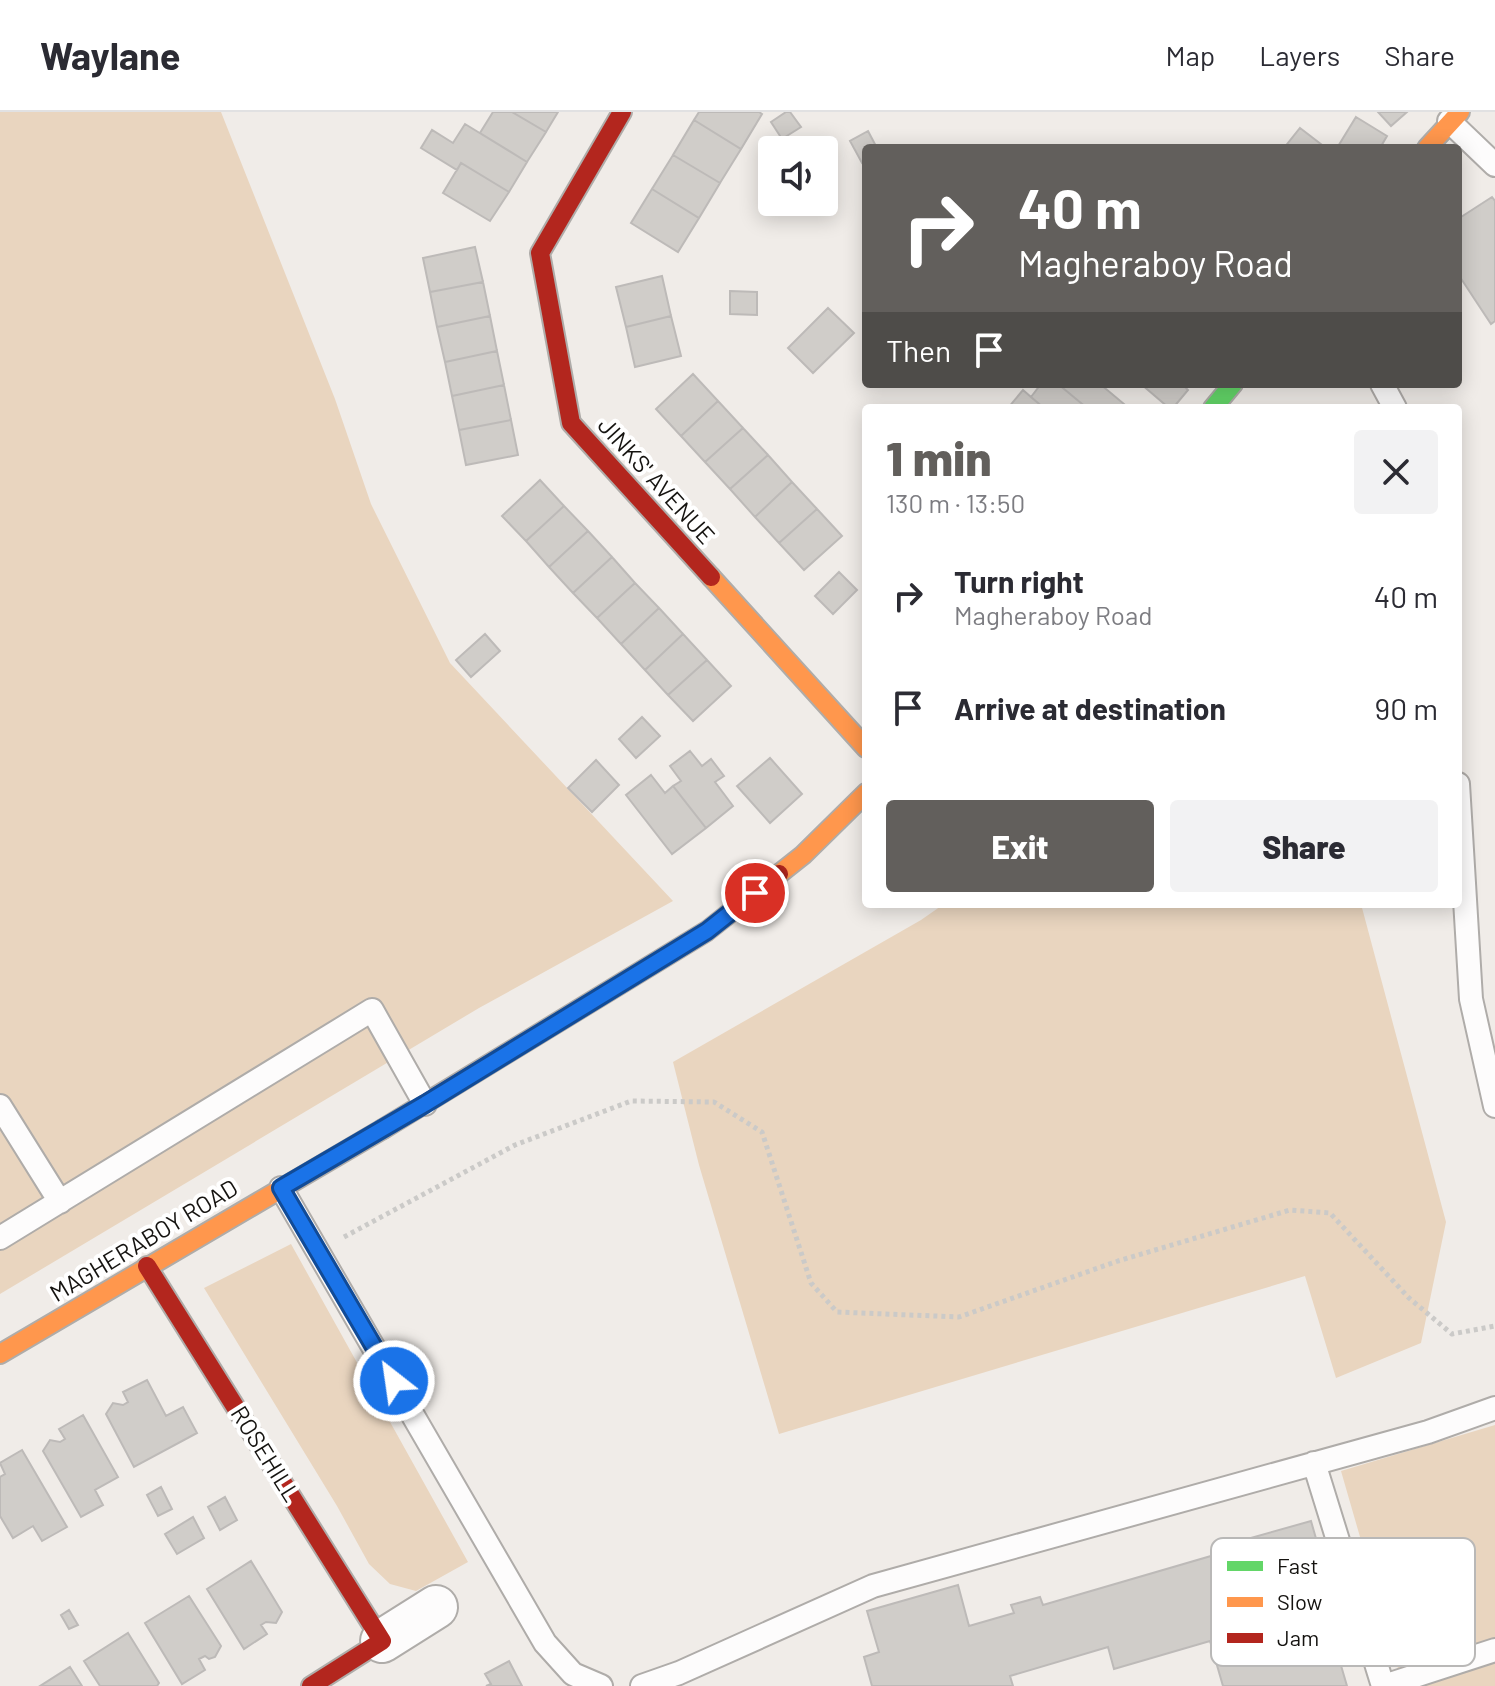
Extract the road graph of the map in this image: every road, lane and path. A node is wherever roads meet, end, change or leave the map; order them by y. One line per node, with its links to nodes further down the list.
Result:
1 (622, 112): 7 (street, JINKS' AVENUE)
2 (1454, 117): 3 (street); 4 (lane)
3 (1430, 144)
4 (1495, 165)
5 (1230, 388): 6 (street)
6 (1216, 404)
7 (862, 744)
8 (862, 797): 10 (street, MAGHERABOY ROAD)
9 (1462, 850): 12 (lane)
10 (425, 1104): 13 (street, MAGHERABOY ROAD); 14 (lane)
11 (0, 1106): 14 (lane)
12 (1495, 1106)
13 (281, 1188): 16 (lane); 17 (street, MAGHERABOY ROAD)
14 (60, 1202): 15 (lane)
15 (0, 1238)
16 (319, 1250): 18 (path); 30 (lane)
17 (147, 1266): 19 (street, MAGHERABOY ROAD); 24 (street, ROSEHILL)
18 (1495, 1326)
19 (0, 1354)
20 (1495, 1408): 21 (lane)
21 (1314, 1463): 22 (lane); 31 (lane)
22 (1337, 1538)
23 (436, 1607): 24 (street)
24 (382, 1641): 29 (street)
25 (1495, 1650): 26 (lane)
26 (1475, 1656)
27 (1377, 1666): 32 (lane)
28 (1445, 1666): 32 (lane)
29 (311, 1686)
30 (601, 1686)
31 (642, 1686)
32 (1383, 1686)

